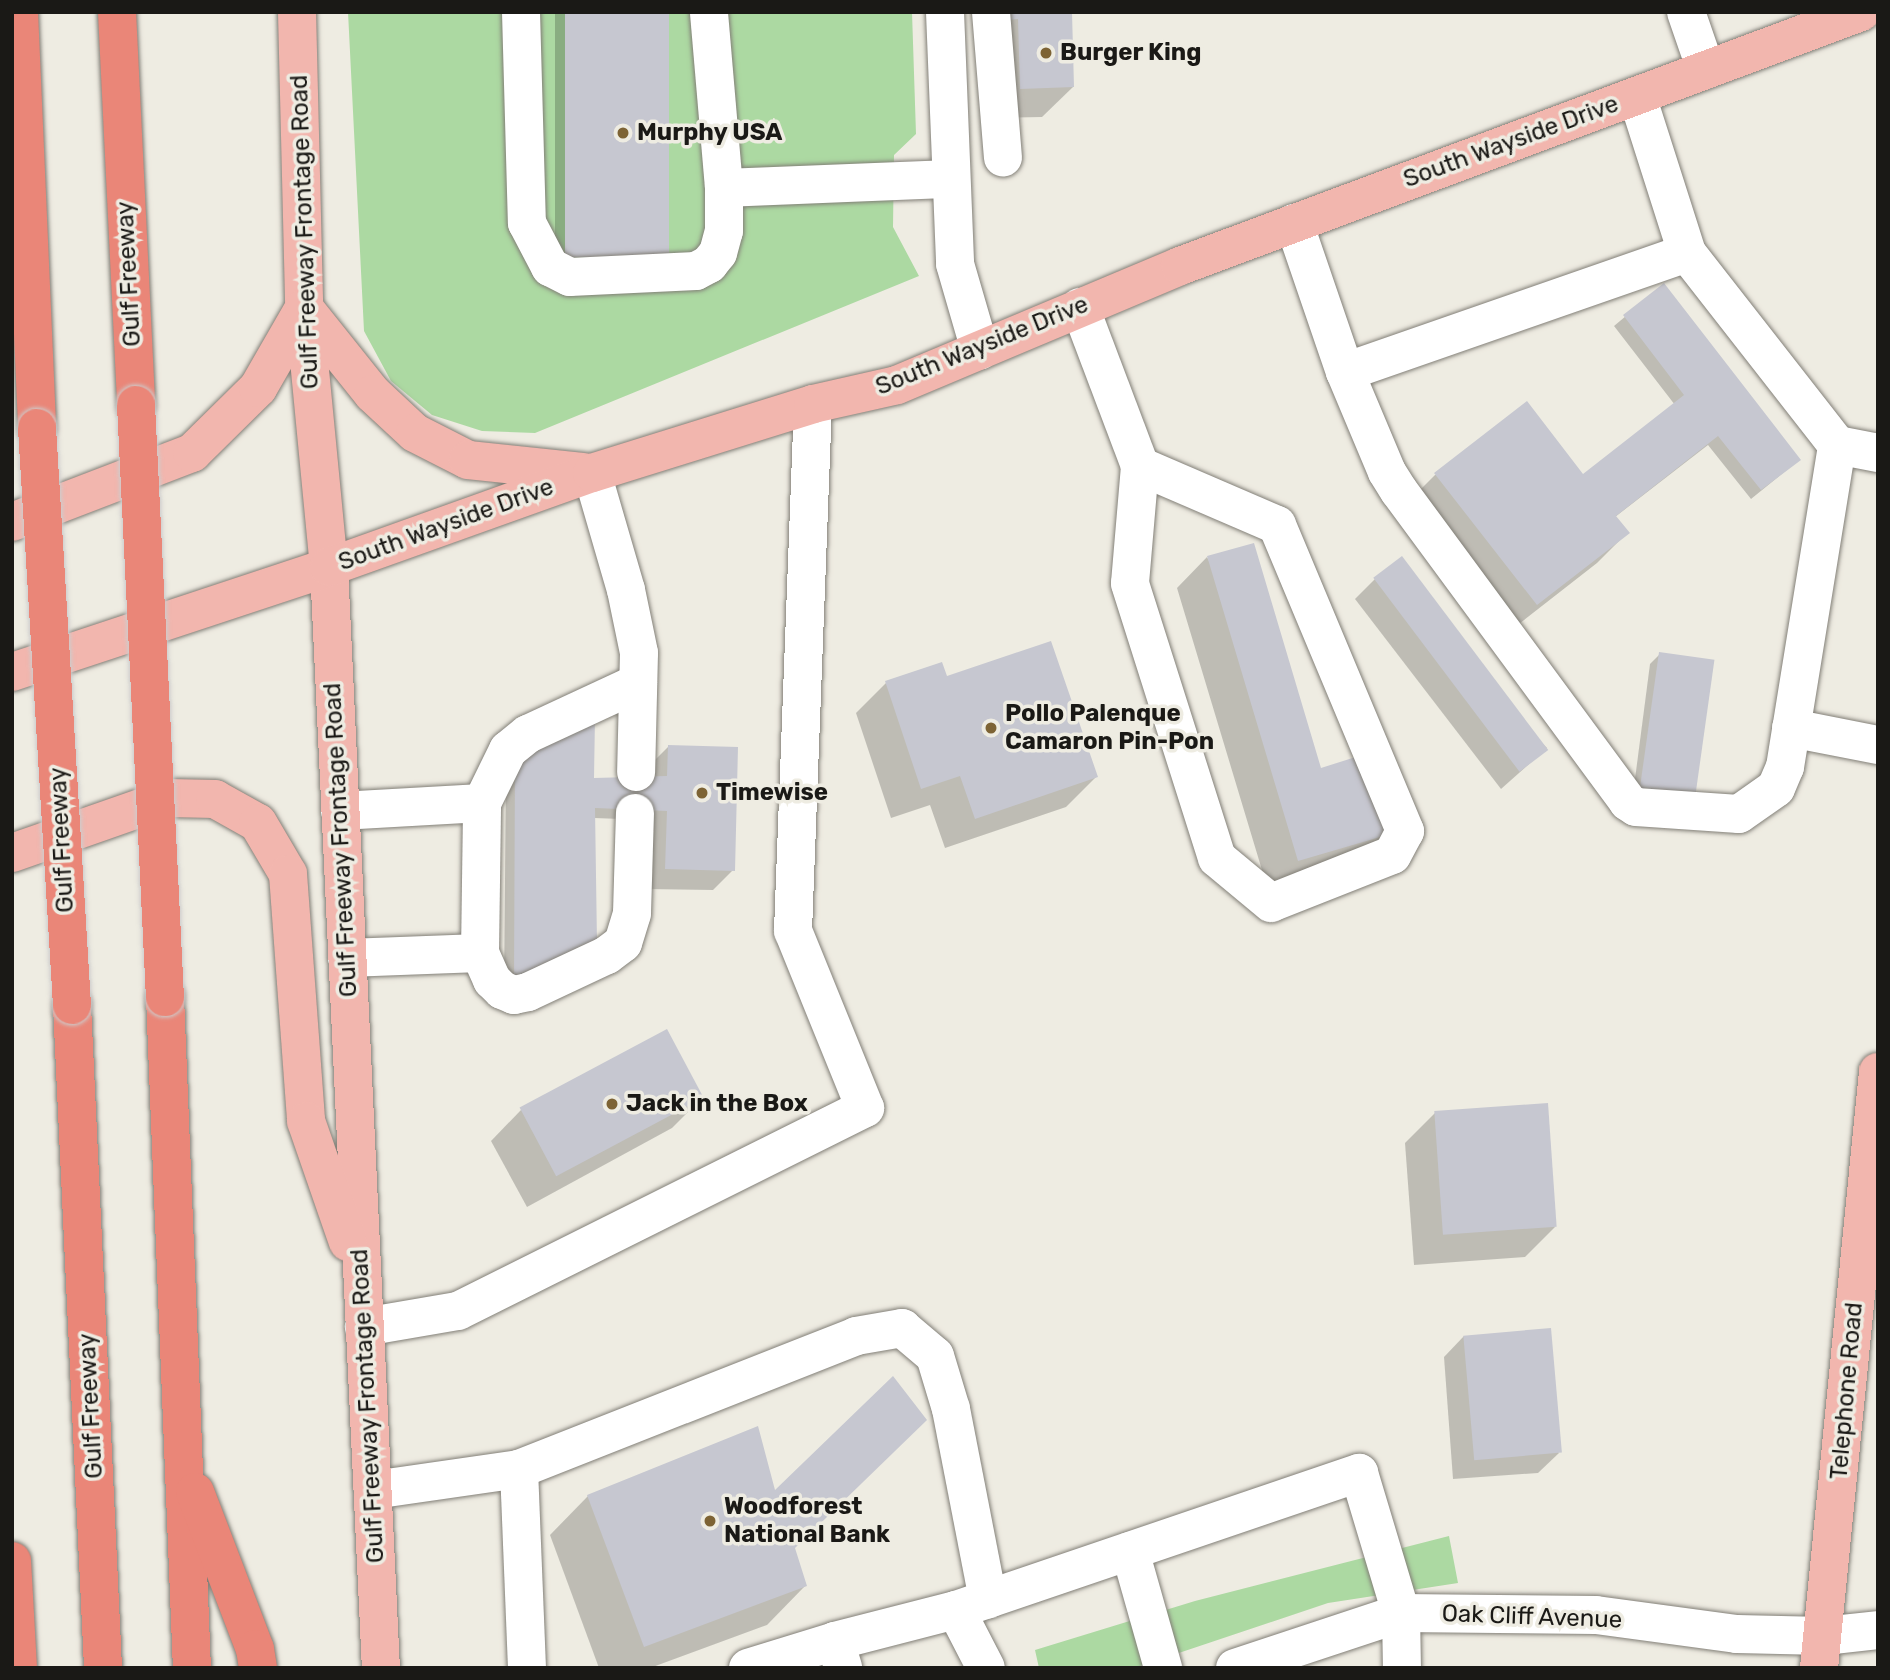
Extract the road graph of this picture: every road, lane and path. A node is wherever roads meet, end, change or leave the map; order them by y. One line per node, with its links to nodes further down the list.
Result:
1 (19, 12): 53 (highway, Gulf Freeway, bridge)
2 (117, 12): 42 (highway, Gulf Freeway, bridge)
3 (297, 12): 18 (main road, Gulf Freeway Frontage Road)
4 (521, 12): 14 (street)
5 (709, 12): 14 (street)
6 (944, 12): 13 (street)
7 (991, 12): 12 (street)
8 (1686, 12): 10 (street)
9 (1861, 12): 10 (main road, South Wayside Drive)
10 (1706, 70): 11 (main road, South Wayside Drive)
11 (1637, 96): 15 (main road, South Wayside Drive); 16 (street)
12 (1003, 158)
13 (951, 179): 14 (street); 19 (street)
14 (724, 188)
15 (1294, 223): 17 (main road, South Wayside Drive); 20 (street)
16 (1686, 253): 20 (street); 22 (street)
17 (1080, 307): 19 (main road, South Wayside Drive); 24 (street)
18 (304, 308): 25 (main road); 26 (main road); 27 (main road, Gulf Freeway Frontage Road)
19 (980, 350): 21 (main road, South Wayside Drive)
20 (1345, 372): 30 (street)
21 (813, 404): 25 (main road, South Wayside Drive); 41 (street)
22 (1837, 446): 23 (street); 30 (street)
23 (1878, 453)
24 (1140, 466): 24 (street)
25 (592, 473): 27 (main road, South Wayside Drive); 29 (street)
26 (12, 522)
27 (329, 567): 28 (main road, South Wayside Drive); 34 (main road, Gulf Freeway Frontage Road)
28 (12, 672)
29 (638, 683): 32 (street); 33 (street)
30 (1791, 728): 31 (street)
31 (1878, 745)
32 (636, 772)
33 (482, 803): 34 (street); 37 (street)
34 (340, 811): 38 (main road, Gulf Freeway Frontage Road)
35 (635, 813): 37 (street)
36 (12, 853): 40 (main road)
37 (480, 953): 38 (street)
38 (347, 958): 40 (main road, Gulf Freeway Frontage Road)
39 (1878, 1072): 50 (main road, Telephone Road)
40 (362, 1280): 41 (main road, Gulf Freeway Frontage Road)
41 (365, 1327): 44 (main road, Gulf Freeway Frontage Road)
42 (184, 1464): 54 (highway, Gulf Freeway); 55 (highway)
43 (519, 1469): 44 (street); 47 (street); 57 (street)
44 (373, 1490): 56 (main road, Gulf Freeway Frontage Road)
45 (1130, 1551): 47 (street); 48 (street); 60 (street)
46 (12, 1561): 52 (highway)
47 (972, 1605): 51 (street); 59 (street)
48 (1401, 1613): 50 (street, Oak Cliff Avenue); 61 (street, Oak Cliff Avenue); 62 (street)
49 (1878, 1630): 50 (street, Oak Cliff Avenue)
50 (1822, 1652)
51 (839, 1654): 58 (street)
52 (18, 1668)
53 (103, 1668)
54 (192, 1668)
55 (258, 1668)
56 (381, 1668)
57 (527, 1668)
58 (748, 1668)
59 (986, 1668)
60 (1163, 1668)
61 (1235, 1668)
62 (1402, 1668)

